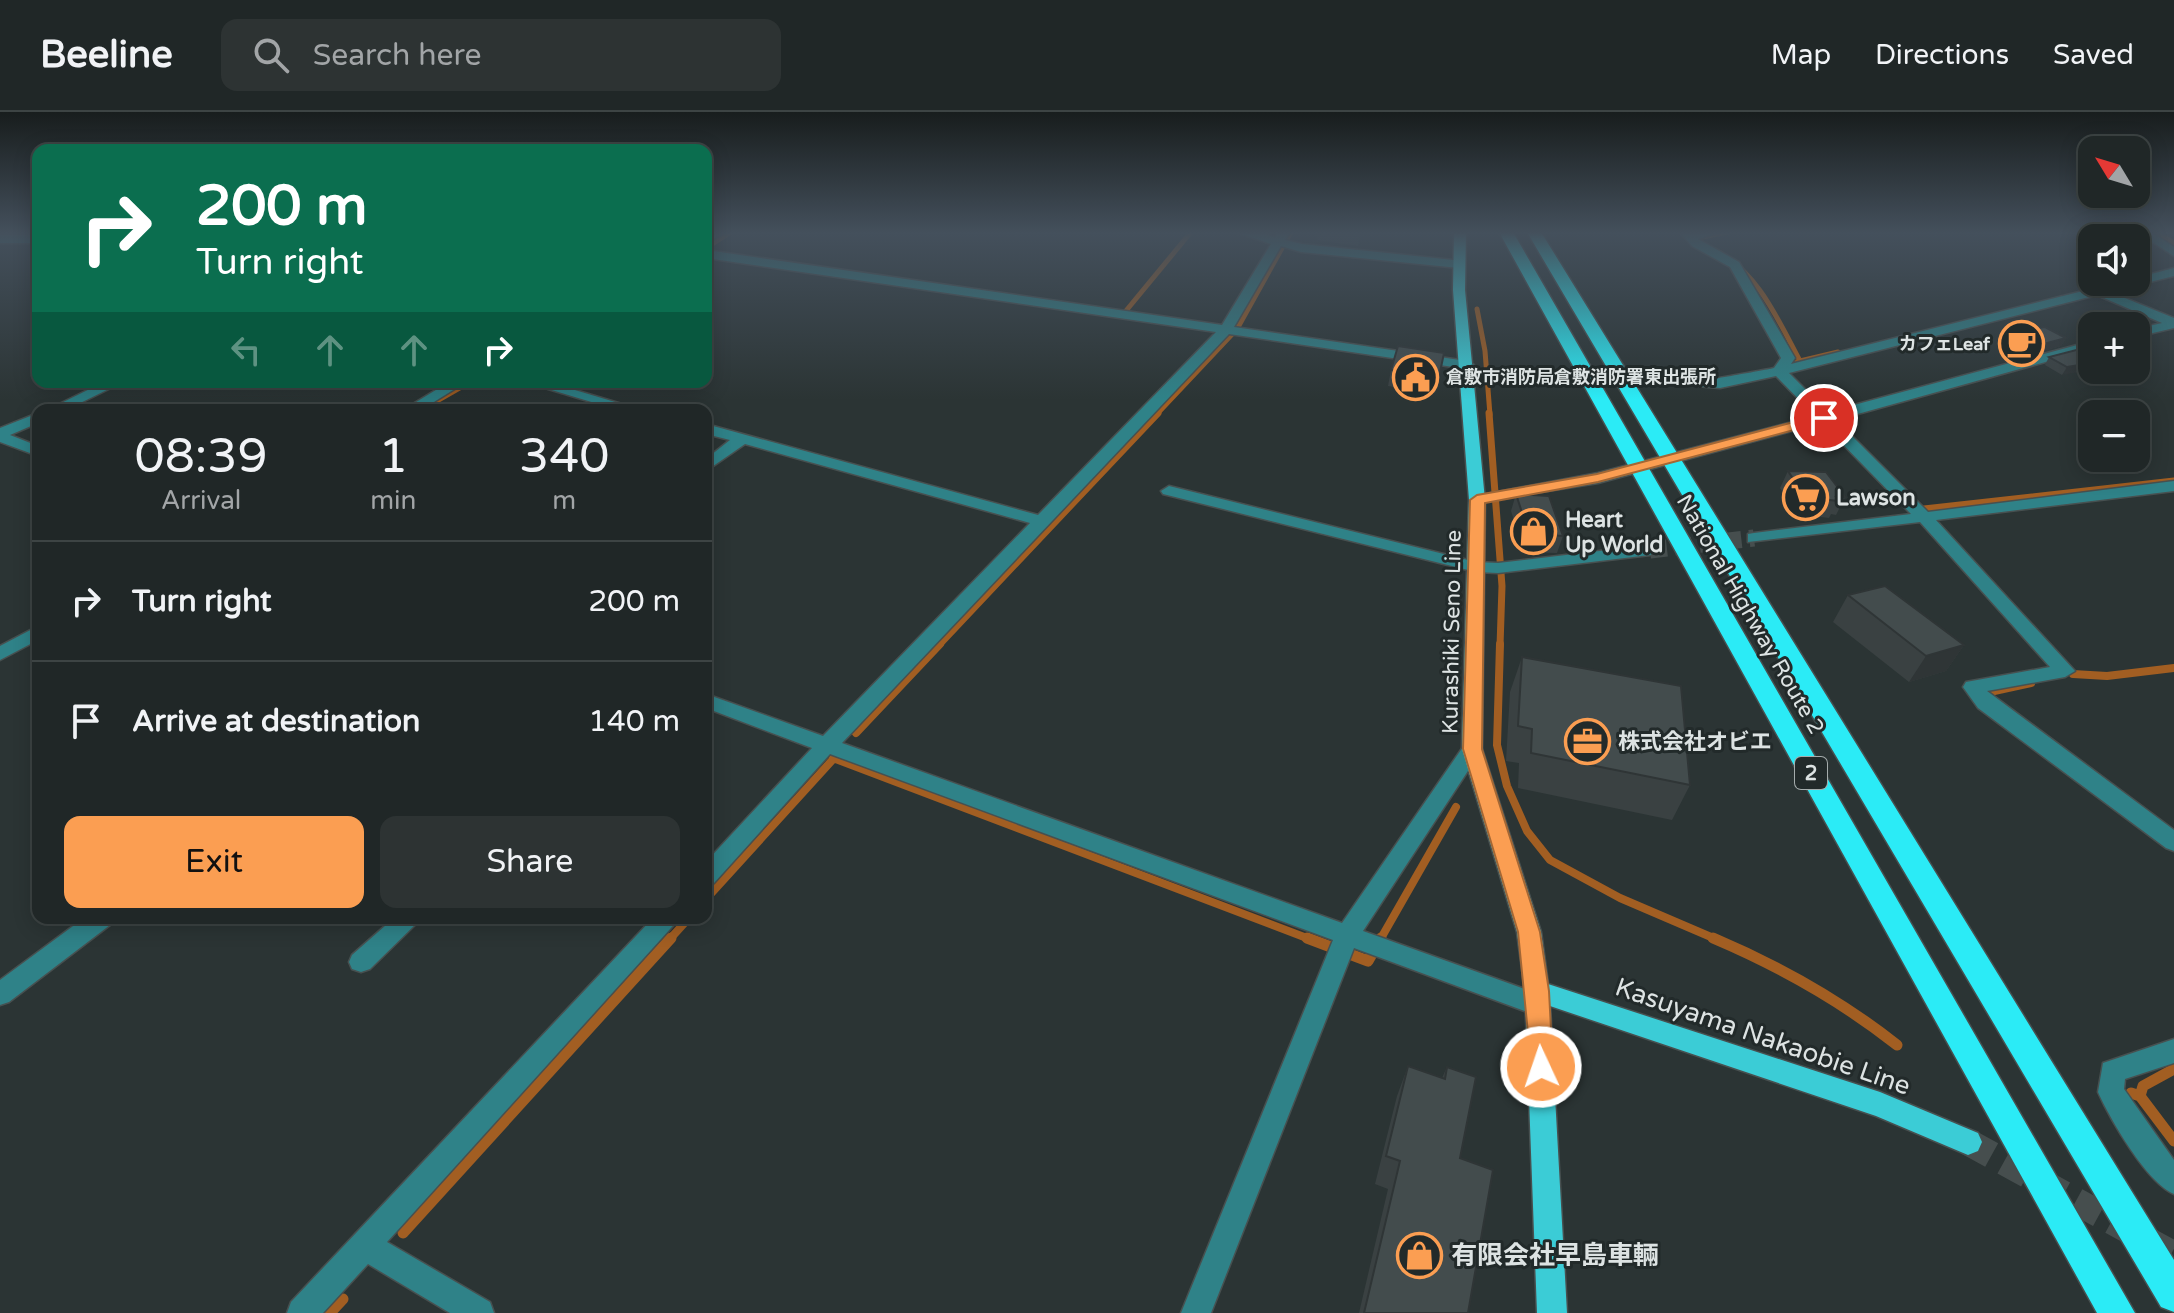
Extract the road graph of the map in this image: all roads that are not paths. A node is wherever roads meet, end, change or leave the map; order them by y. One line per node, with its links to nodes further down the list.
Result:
1 (939, 288): 11 (street)
2 (1254, 288): 11 (street)
3 (1461, 288): 13 (main road, Kurashiki Seno Line)
4 (1537, 288): 30 (highway, National Highway Route 2 / 2)
5 (1568, 288): 28 (highway, National Highway Route 2 / 2)
6 (1748, 288): 14 (street)
7 (2084, 296): 14 (street)
8 (2110, 296): 9 (street)
9 (2174, 323): 10 (street)
10 (2150, 329)
11 (1232, 331): 13 (street); 35 (street)
12 (2078, 349): 22 (street)
13 (1467, 365): 33 (main road, Kurashiki Seno Line)
14 (1779, 371): 15 (street); 22 (street)
15 (1702, 383)
16 (103, 388): 19 (street)
17 (448, 388): 20 (street)
18 (554, 388): 21 (street)
19 (67, 404)
20 (420, 404)
21 (613, 404)
22 (1824, 418): 28 (street); 34 (street)
23 (32, 420): 25 (street)
24 (712, 431): 26 (street)
25 (0, 437): 27 (street)
26 (742, 439): 29 (street); 35 (street)
27 (32, 449)
28 (1671, 460): 30 (street); 57 (highway, National Highway Route 2 / 2)
29 (712, 462)
30 (1638, 468): 33 (street); 62 (highway, National Highway Route 2 / 2)
31 (2174, 486): 34 (street)
32 (1169, 491): 38 (street)
33 (1481, 499): 38 (main road, Kurashiki Seno Line)
34 (1927, 514): 36 (street); 44 (street)
35 (1041, 521): 42 (street)
36 (1754, 538)
37 (1650, 550): 38 (street)
38 (1495, 567): 43 (main road, Kurashiki Seno Line)
39 (32, 635): 40 (street)
40 (0, 654)
41 (712, 703): 42 (street)
42 (827, 745): 45 (street); 49 (street)
43 (1472, 749): 49 (street); 52 (main road, Kurashiki Seno Line)
44 (2174, 842)
45 (712, 870)
46 (94, 924): 51 (street)
47 (403, 924): 50 (street)
48 (662, 924): 56 (street)
49 (1357, 946): 52 (street); 60 (street)
50 (361, 962)
51 (0, 994)
52 (1538, 998): 54 (main road, Kasuyama Nakaobie Line); 61 (main road, Kurashiki Seno Line)
53 (2174, 1051): 55 (street)
54 (1968, 1142)
55 (2174, 1180)
56 (366, 1246): 58 (street); 59 (street)
57 (2174, 1294)
58 (302, 1313)
59 (479, 1313)
60 (1196, 1313)
61 (1552, 1313)
62 (2117, 1313)

